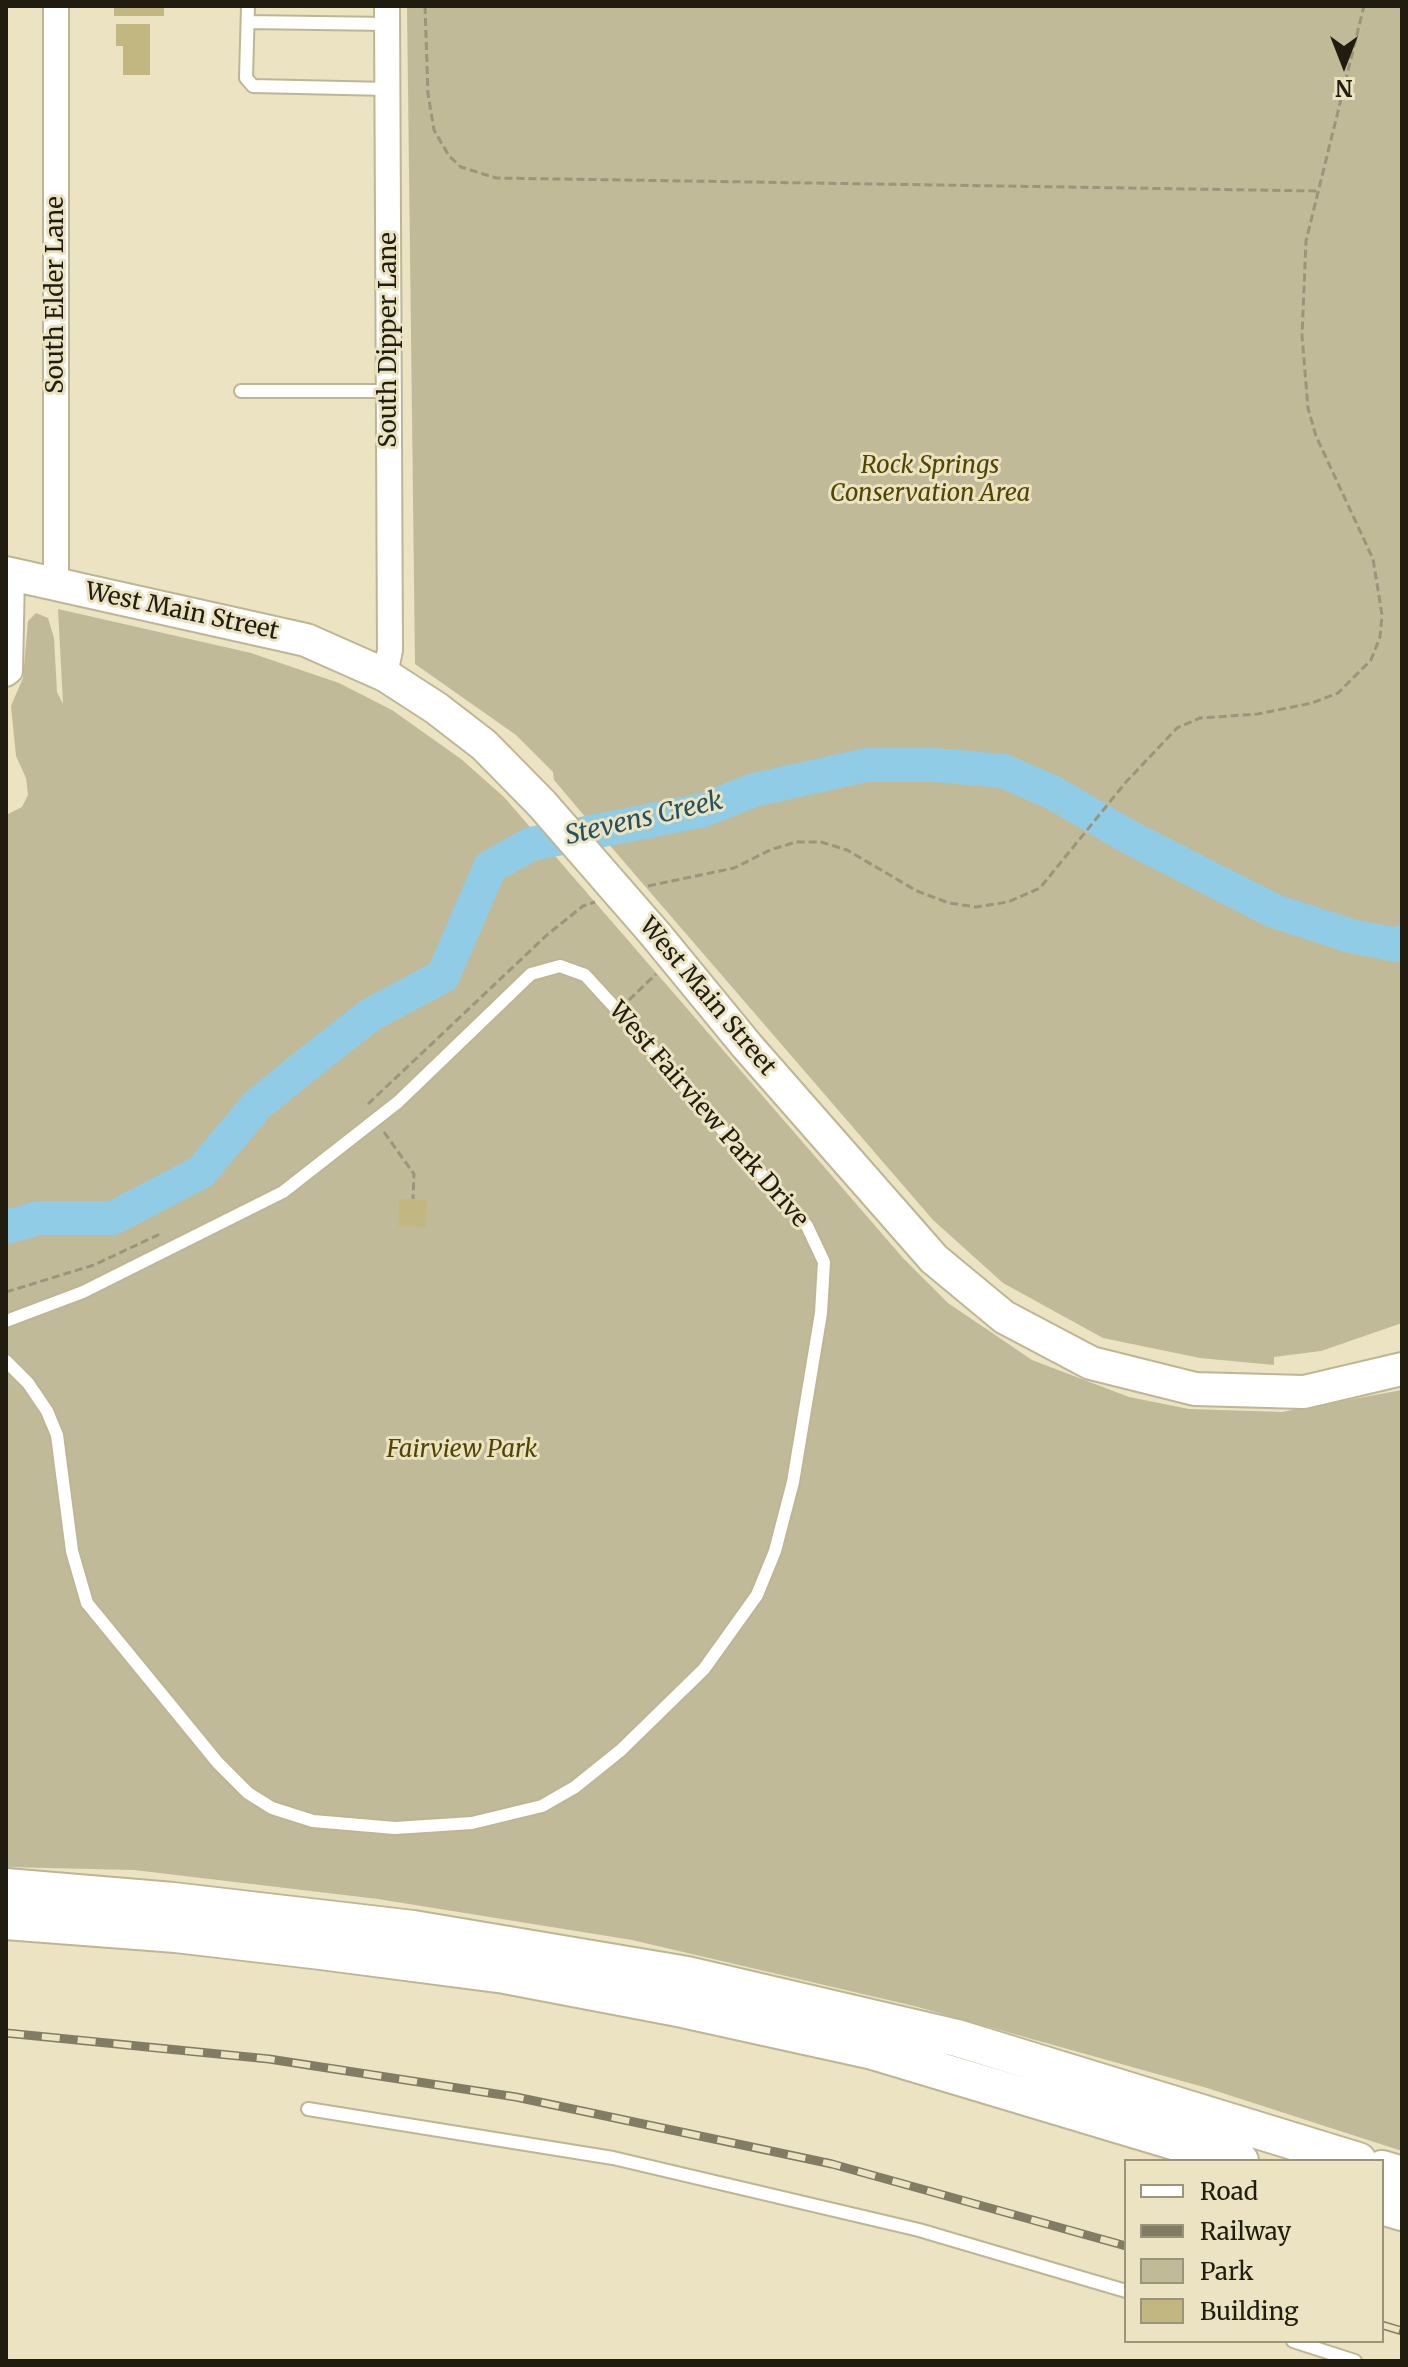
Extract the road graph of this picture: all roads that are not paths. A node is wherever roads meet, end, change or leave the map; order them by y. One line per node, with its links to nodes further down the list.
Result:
1 (56, 6): 9 (street, South Elder Lane)
2 (248, 6): 4 (lane)
3 (387, 15): 4 (lane); 5 (street, South Dipper Lane)
4 (248, 22): 5 (lane)
5 (388, 89): 7 (street, South Dipper Lane)
6 (241, 391): 7 (lane)
7 (389, 391): 11 (street, South Dipper Lane)
8 (9, 574): 9 (street, West Main Street); 10 (street)
9 (56, 584): 11 (street, West Main Street)
10 (6, 674)
11 (385, 675): 14 (street, West Main Street, bridge)
12 (6, 1321): 13 (lane, West Fairview Park Drive)
13 (6, 1361)
14 (1402, 1369)
15 (6, 1887): 19 (main road)
16 (6, 1921): 18 (main road)
17 (308, 2109): 20 (lane)
18 (1233, 2159)
19 (1352, 2159)
20 (1124, 2290)
21 (1299, 2343): 22 (lane)
22 (1355, 2361)

